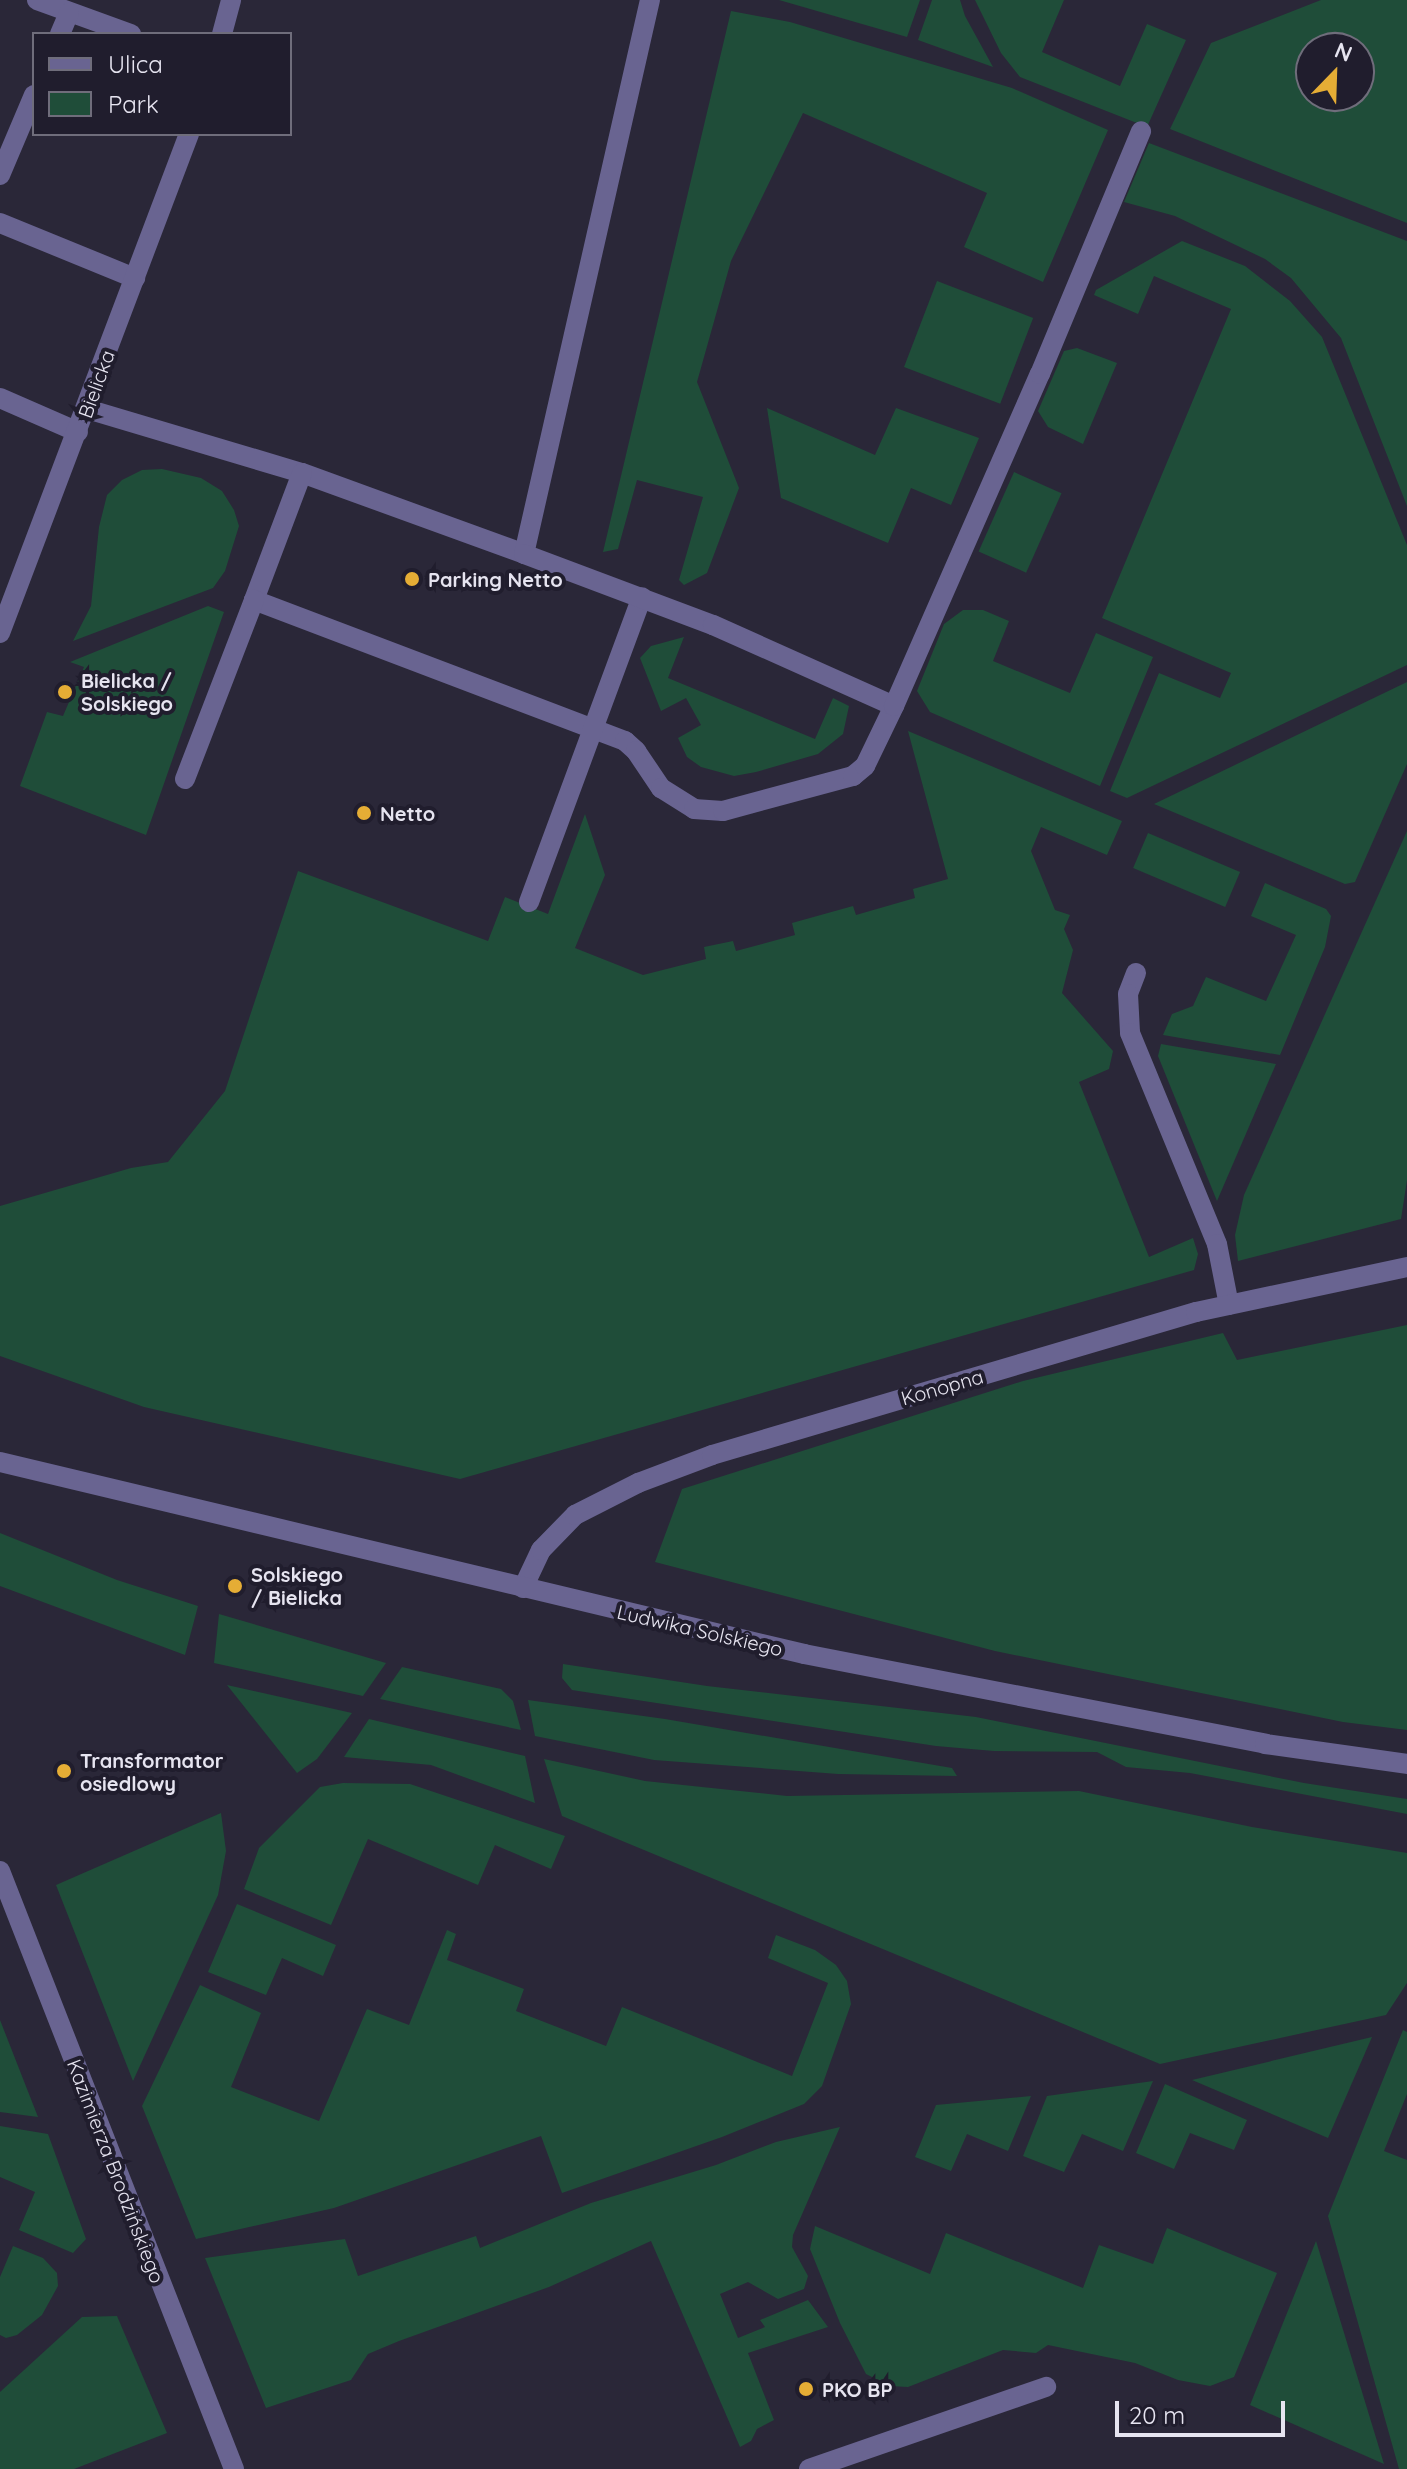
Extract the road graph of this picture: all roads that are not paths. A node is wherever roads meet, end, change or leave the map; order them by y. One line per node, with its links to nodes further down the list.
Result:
1 (37, 0): 4 (street)
2 (231, 0): 7 (street)
3 (650, 0): 18 (street)
4 (69, 13): 5 (street); 6 (street)
5 (61, 32)
6 (125, 32)
7 (223, 32)
8 (32, 100): 11 (street)
9 (1141, 131): 22 (street)
10 (188, 136): 13 (street, Bielicka)
11 (0, 175)
12 (0, 223): 13 (street)
13 (135, 278): 15 (street, Bielicka)
14 (0, 398): 16 (street)
15 (87, 409): 16 (street, Bielicka); 17 (street)
16 (78, 432): 21 (street, Bielicka)
17 (302, 473): 18 (street); 20 (street)
18 (524, 554): 19 (street)
19 (642, 597): 22 (street); 23 (street)
20 (254, 600): 23 (street); 24 (street)
21 (0, 633)
22 (894, 706): 23 (street)
23 (592, 729): 25 (street)
24 (185, 779)
25 (529, 902)
26 (1136, 973): 28 (street)
27 (1407, 1267): 28 (street, Konopna)
28 (1229, 1305): 30 (street, Konopna)
29 (0, 1462): 30 (street, Ludwika Solskiego)
30 (523, 1588): 31 (street, Ludwika Solskiego)
31 (1407, 1764)
32 (0, 1871): 34 (street, Kazimierza Brodzińskiego)
33 (1046, 2387): 35 (street)
34 (234, 2469)
35 (809, 2469)

